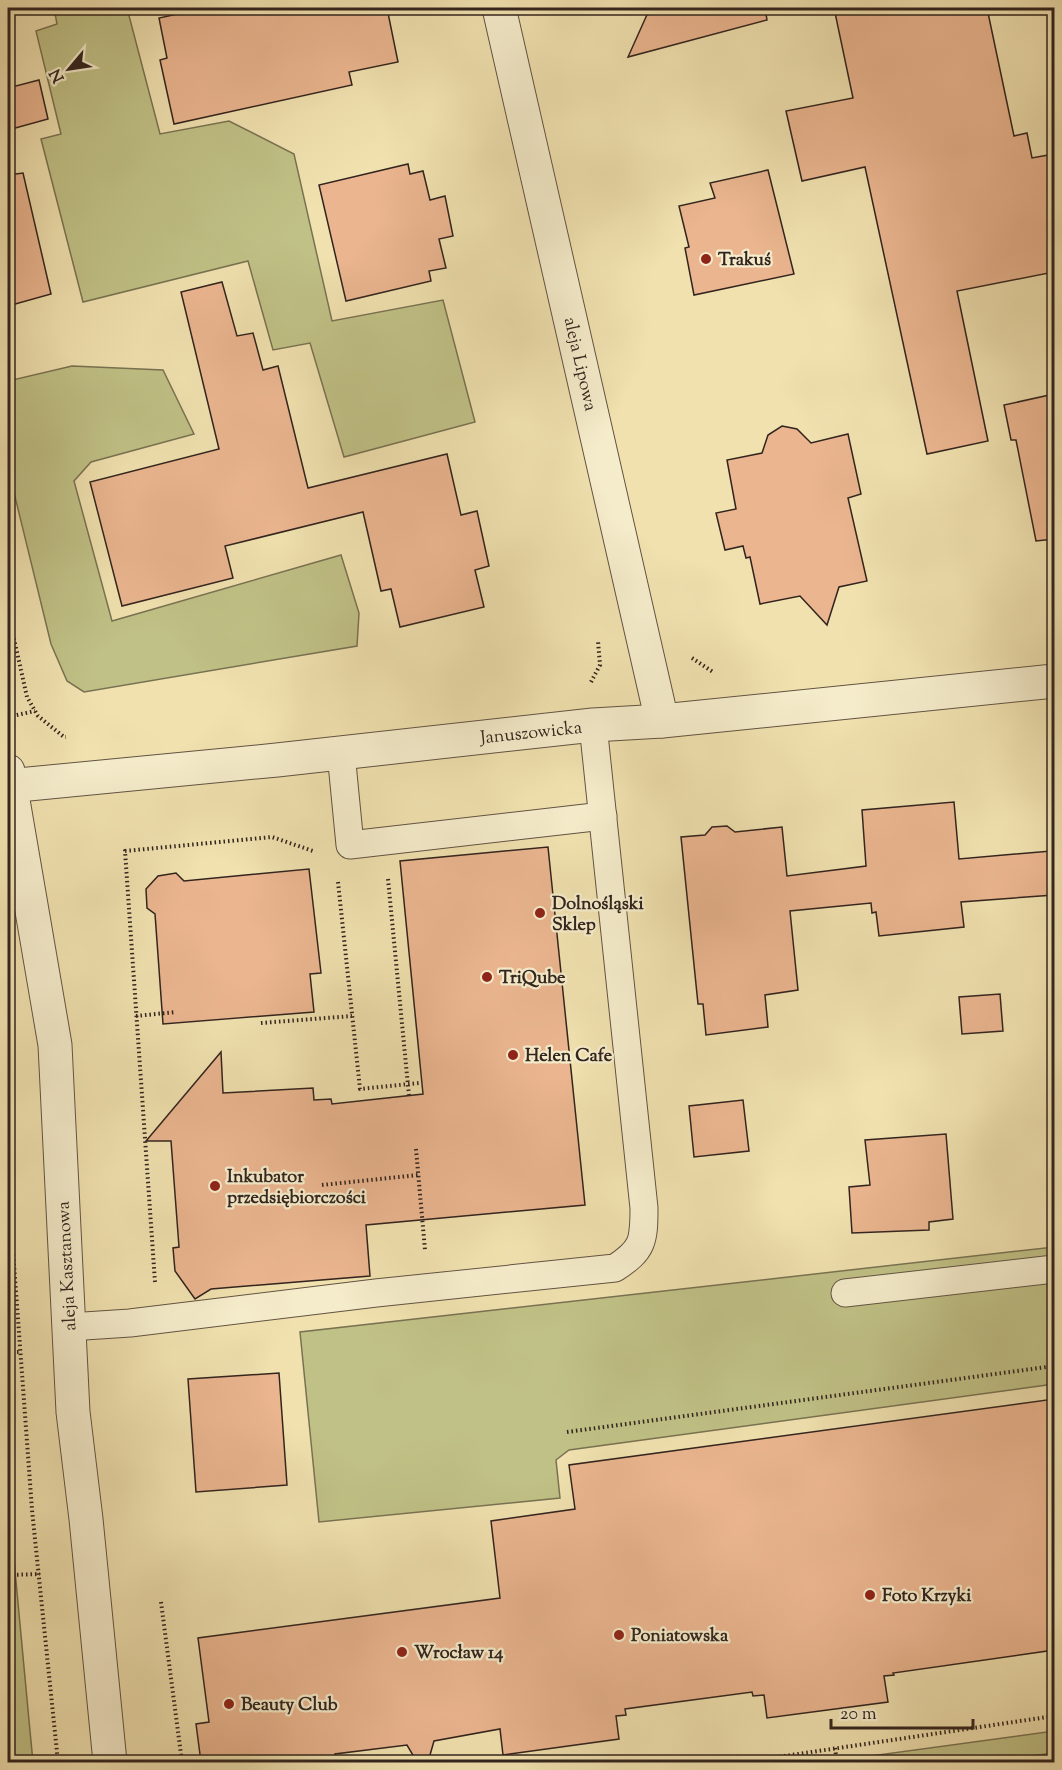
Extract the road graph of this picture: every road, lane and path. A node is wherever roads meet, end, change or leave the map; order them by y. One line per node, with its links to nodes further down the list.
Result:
1 (499, 8): 10 (street, aleja Lipowa)
2 (8, 612): 8 (path)
3 (596, 630): 7 (path)
4 (689, 656): 5 (path)
5 (716, 674)
6 (1054, 681): 10 (street, Januszowicka)
7 (584, 687)
8 (35, 711): 9 (path); 12 (path)
9 (8, 717)
10 (662, 721): 11 (street, Januszowicka)
11 (593, 725): 13 (street, Januszowicka); 15 (lane)
12 (75, 737)
13 (341, 753): 14 (street, Januszowicka); 16 (lane)
14 (8, 781): 34 (street, aleja Kasztanowa)
15 (603, 816): 16 (lane); 31 (lane)
16 (384, 841): 24 (path)
17 (315, 852): 20 (path)
18 (337, 871): 21 (path)
19 (176, 1012): 20 (path)
20 (136, 1016): 33 (path)
21 (352, 1016): 22 (path); 24 (path)
22 (261, 1023)
23 (419, 1083): 24 (path)
24 (408, 1084): 25 (path)
25 (409, 1096)
26 (416, 1149): 27 (path)
27 (418, 1175): 29 (path); 31 (path)
28 (8, 1183): 36 (path)
29 (322, 1185)
30 (1054, 1269): 32 (lane)
31 (428, 1288): 33 (lane)
32 (845, 1293)
33 (158, 1319): 34 (lane)
34 (69, 1327): 45 (street, aleja Kasztanowa)
35 (8, 1352): 36 (path)
36 (20, 1352): 39 (path)
37 (1054, 1366): 38 (path)
38 (567, 1432)
39 (40, 1574): 40 (path); 44 (path)
40 (8, 1575)
41 (161, 1602): 46 (path)
42 (1054, 1716): 43 (path)
43 (835, 1748): 47 (path); 48 (path)
44 (58, 1762)
45 (110, 1762)
46 (182, 1762)
47 (744, 1762)
48 (837, 1762)

